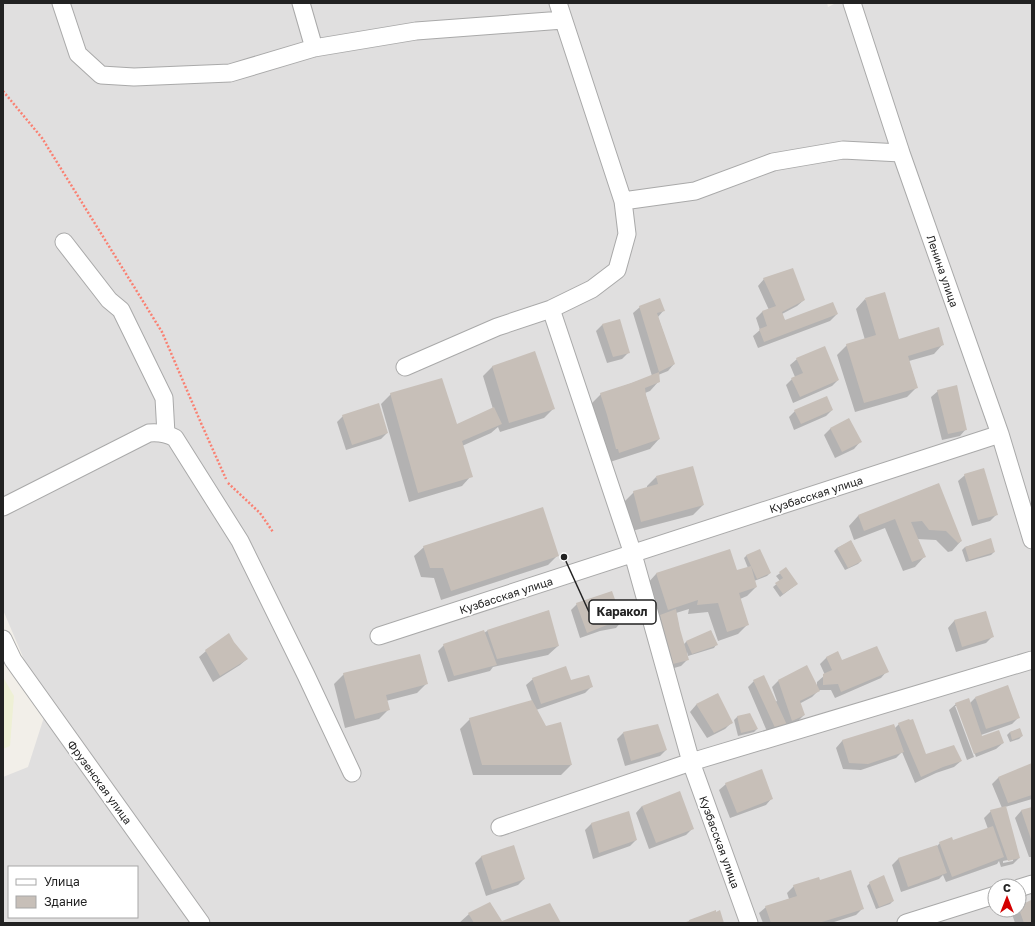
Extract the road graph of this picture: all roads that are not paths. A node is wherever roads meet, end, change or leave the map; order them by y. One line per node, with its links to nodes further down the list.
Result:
1 (61, 3): 6 (street)
2 (301, 3): 6 (street)
3 (558, 3): 5 (street)
4 (852, 3): 7 (street, Ленина улица)
5 (563, 20): 6 (street); 8 (street)
6 (314, 48)
7 (901, 153): 8 (street); 13 (street, Ленина улица)
8 (623, 201): 10 (street)
9 (64, 242): 12 (street)
10 (551, 309): 11 (street); 16 (street, Кузбасская улица)
11 (405, 367)
12 (166, 434): 14 (street); 21 (street)
13 (1000, 434): 15 (street, Ленина улица); 16 (street, Кузбасская улица)
14 (3, 507)
15 (1032, 540)
16 (633, 554): 17 (street, Кузбасская улица); 20 (street, Кузбасская улица)
17 (379, 636)
18 (3, 639): 24 (street, Фрузенская улица)
19 (1032, 660): 20 (street)
20 (691, 762): 22 (street); 25 (street, Кузбасская улица)
21 (352, 773)
22 (500, 827)
23 (987, 898): 26 (street)
24 (201, 923)
25 (749, 923)
26 (906, 923)

